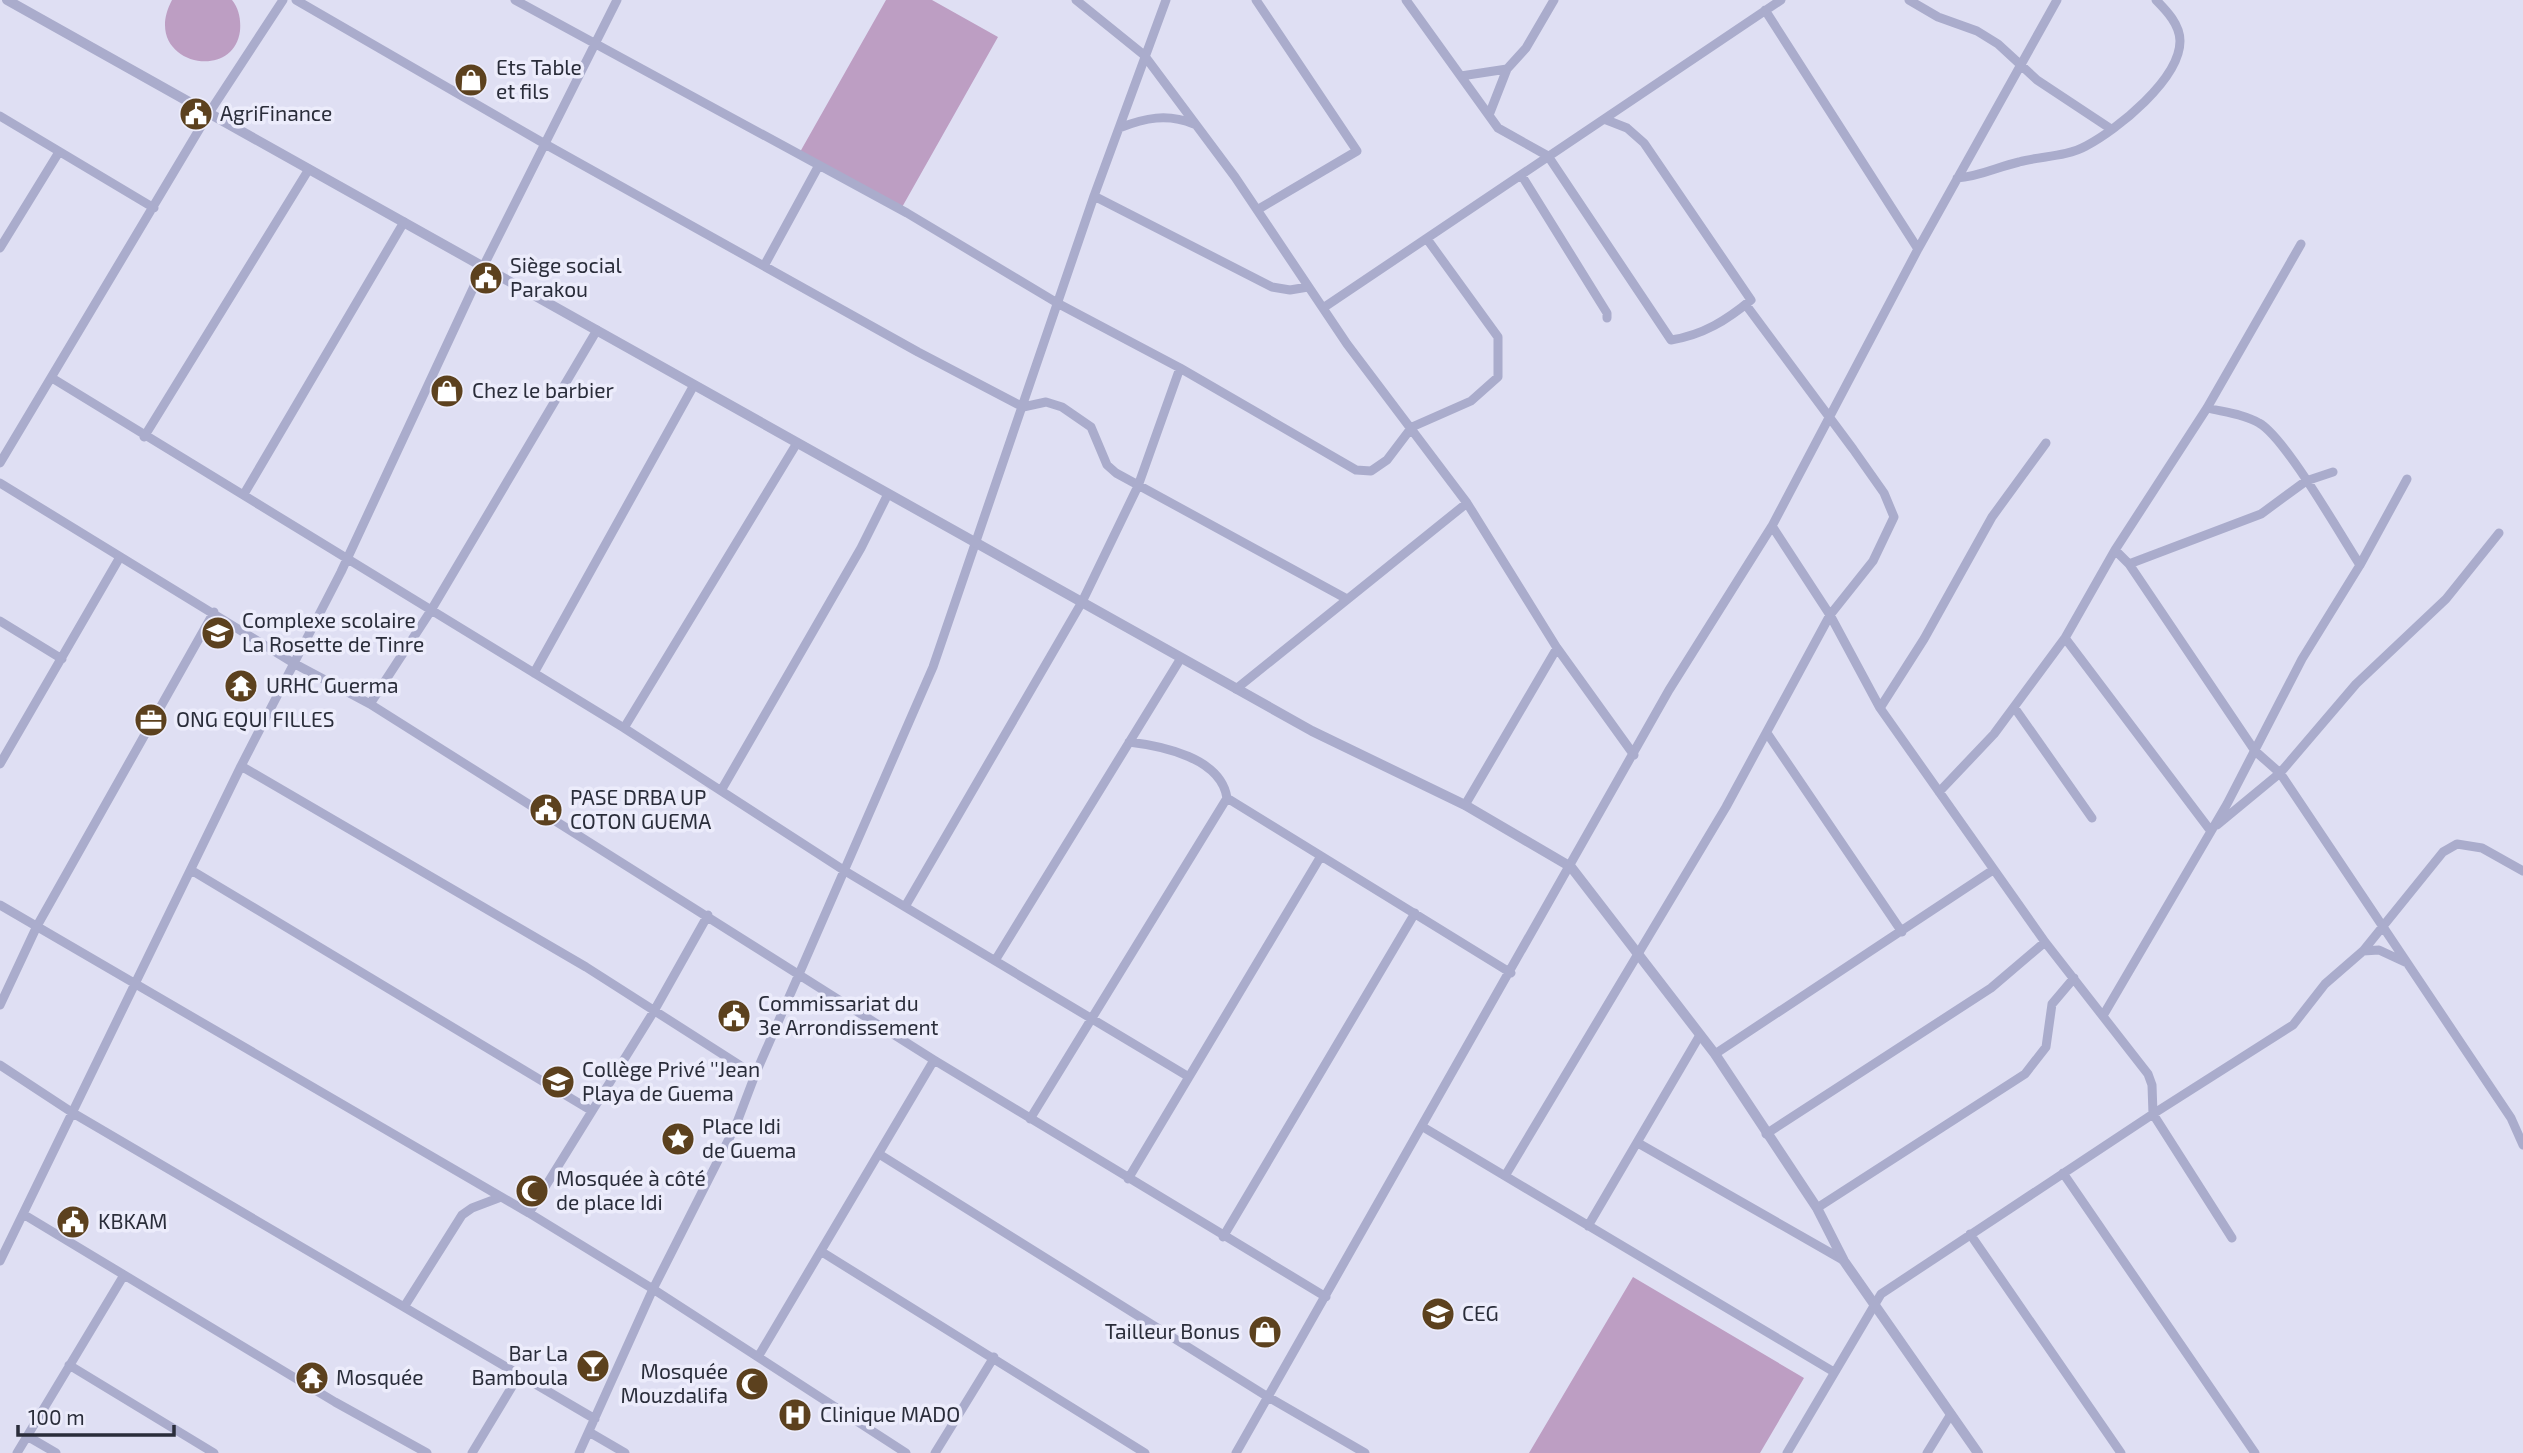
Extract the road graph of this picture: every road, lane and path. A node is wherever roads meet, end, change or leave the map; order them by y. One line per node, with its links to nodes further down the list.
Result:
1 (7, 0): 21 (street)
2 (283, 0): 21 (street)
3 (296, 0): 28 (street)
4 (515, 0): 16 (street)
5 (617, 0): 16 (street)
6 (1076, 0): 17 (street)
7 (1166, 0): 17 (street)
8 (1256, 0): 37 (street)
9 (1406, 0): 20 (street)
10 (1555, 0): 19 (street)
11 (1781, 0): 15 (street)
12 (1909, 0): 18 (street)
13 (2057, 0): 18 (street)
14 (2156, 0): 27 (street)
15 (1765, 10): 24 (street); 42 (street)
16 (596, 43): 28 (street); 31 (street)
17 (1144, 55): 25 (street); 26 (street)
18 (2020, 66): 27 (street); 34 (street)
19 (1507, 69): 20 (street); 22 (street)
20 (1461, 76): 22 (street)
21 (209, 113): 32 (street); 36 (street)
22 (1489, 115): 30 (street)
23 (0, 116): 29 (street)
24 (1604, 119): 30 (street); 47 (street)
25 (1196, 125): 26 (street); 37 (street)
26 (1119, 128): 35 (street)
27 (2111, 129): 34 (street)
28 (545, 144): 43 (street); 44 (street)
29 (59, 152): 36 (street); 40 (street)
30 (1548, 156): 33 (street); 47 (street)
31 (818, 166): 43 (street); 46 (street)
32 (309, 169): 38 (street); 58 (street)
33 (1522, 176): 39 (street); 49 (street)
34 (1957, 178): 42 (street)
35 (1094, 197): 45 (street); 46 (street)
36 (154, 208): 52 (street)
37 (1257, 210): 45 (street)
38 (404, 222): 44 (street); 67 (street)
39 (1427, 239): 48 (street); 57 (street)
40 (1, 243)
41 (2301, 244): 55 (street)
42 (1918, 249): 56 (street)
43 (764, 266): 54 (street)
44 (483, 267): 50 (street); 75 (street)
45 (1308, 287): 48 (street)
46 (1059, 304): 51 (street); 54 (street)
47 (1746, 304): 56 (street)
48 (1322, 308): 57 (street)
49 (1607, 318)
50 (597, 330): 53 (street); 81 (street)
51 (1180, 368): 57 (street); 66 (street)
52 (52, 378): 58 (street); 61 (street)
53 (694, 385): 59 (street); 89 (street)
54 (1023, 407): 66 (street); 72 (street)
55 (2207, 408): 64 (street); 73 (street)
56 (1829, 420): 70 (street); 82 (street)
57 (1412, 427): 69 (street)
58 (144, 437): 67 (street)
59 (797, 443): 68 (street); 94 (street)
60 (2046, 443): 92 (street)
61 (0, 463)
62 (2333, 472): 64 (street)
63 (2407, 479): 77 (street)
64 (2306, 481): 76 (street); 77 (street)
65 (0, 483): 74 (street)
66 (1138, 486): 78 (street); 79 (street)
67 (244, 494): 75 (street)
68 (888, 494): 72 (street); 102 (street)
69 (1467, 503): 78 (street); 85 (street)
70 (1772, 526): 82 (street); 98 (street)
71 (2499, 533): 101 (street)
72 (976, 543): 79 (street); 113 (street)
73 (2115, 550): 76 (street); 84 (street)
74 (120, 557): 80 (street); 87 (street)
75 (347, 559): 81 (street); 88 (street)
76 (2129, 564): 97 (street)
77 (2360, 565): 97 (street)
78 (1347, 599): 90 (street)
79 (1082, 603): 86 (street); 115 (street)
80 (214, 612): 88 (street); 118 (street)
81 (430, 612): 89 (street); 91 (street)
82 (1830, 615): 92 (street); 95 (street)
83 (0, 621): 87 (street)
84 (2065, 638): 93 (street); 107 (street)
85 (1557, 648): 98 (street); 105 (street)
86 (1181, 658): 90 (street); 96 (street)
87 (62, 659): 99 (street)
88 (295, 664): 91 (street); 100 (street)
89 (534, 673): 94 (street)
90 (1236, 689): 105 (street)
91 (370, 704): 117 (street)
92 (1880, 708): 103 (street)
93 (2014, 708): 103 (street); 106 (street)
94 (624, 728): 102 (street)
95 (1767, 733): 120 (street); 123 (street)
96 (1129, 741): 104 (street); 124 (street)
97 (2255, 751): 101 (street); 107 (street)
98 (1634, 755): 109 (street)
99 (1, 760)
100 (241, 766): 110 (street); 131 (street)
101 (2280, 773): 107 (street); 119 (street)
102 (722, 789): 113 (street)
103 (1939, 792): 111 (street)
104 (1227, 798): 108 (street); 133 (street)
105 (1465, 805): 109 (street)
106 (2092, 818)
107 (2210, 830): 132 (street)
108 (1321, 856): 116 (street); 139 (street)
109 (1571, 867): 123 (street); 126 (street)
110 (191, 870): 129 (street); 140 (street)
111 (1993, 870): 120 (street); 121 (street)
112 (2523, 871): 119 (street)
113 (845, 872): 115 (street); 127 (street)
114 (0, 905): 118 (street)
115 (906, 905): 124 (street)
116 (1415, 913): 126 (street); 158 (street)
117 (708, 915): 127 (street); 131 (street)
118 (37, 926): 129 (street); 130 (street)
119 (2382, 926): 122 (street); 125 (street)
120 (1902, 932): 135 (street)
121 (2045, 942): 128 (street); 145 (street)
122 (2363, 951): 125 (street); 142 (street)
123 (1638, 954): 134 (street); 150 (street)
124 (996, 960): 133 (street)
125 (2409, 964): 147 (street)
126 (1511, 973): 144 (street)
127 (800, 974): 136 (street); 138 (street)
128 (2074, 978): 132 (street); 153 (street)
129 (135, 985): 141 (street); 152 (street)
130 (0, 1005)
131 (654, 1011): 138 (street); 140 (street)
132 (2104, 1014): 142 (street)
133 (1094, 1019): 139 (street); 143 (street)
134 (1700, 1035): 135 (street); 146 (street)
135 (1715, 1054): 145 (street)
136 (933, 1060): 143 (street); 148 (street)
137 (0, 1065): 141 (street)
138 (755, 1075): 164 (street)
139 (1189, 1077): 151 (street)
140 (592, 1111): 154 (street)
141 (73, 1113): 155 (street); 167 (street)
142 (2152, 1114): 149 (street); 159 (street)
143 (1030, 1119): 151 (street)
144 (1423, 1127): 150 (street); 165 (street)
145 (1766, 1134): 153 (street)
146 (1637, 1143): 156 (street); 162 (street)
147 (2523, 1145)
148 (879, 1154): 160 (street); 173 (street)
149 (2063, 1173): 157 (street); 194 (street)
150 (1505, 1176): 156 (street)
151 (1128, 1179): 158 (street)
152 (501, 1197): 154 (street); 167 (street)
153 (1817, 1208): 162 (street)
154 (528, 1213): 164 (street)
155 (23, 1214): 161 (street); 163 (street)
156 (1588, 1226): 171 (street)
157 (1970, 1234): 166 (street); 193 (street)
158 (1223, 1237): 165 (street)
159 (2232, 1238)
160 (822, 1252): 168 (street); 169 (street)
161 (0, 1261)
162 (1844, 1261): 166 (street)
163 (124, 1275): 170 (street); 181 (street)
164 (653, 1289): 168 (street); 175 (street)
165 (1326, 1297): 173 (street)
166 (1875, 1304): 171 (street); 174 (street)
167 (404, 1307): 172 (street)
168 (758, 1357): 185 (street)
169 (993, 1357): 186 (street); 187 (street)
170 (69, 1365): 177 (street); 180 (street)
171 (1834, 1372): 190 (street)
172 (519, 1375): 175 (street); 182 (street)
173 (1268, 1397): 188 (street); 189 (street)
174 (1951, 1413): 191 (street); 192 (street)
175 (595, 1419): 176 (street)
176 (589, 1432): 183 (street); 184 (street)
177 (27, 1436): 178 (street); 179 (street)
178 (17, 1453)
179 (56, 1453)
180 (214, 1453)
181 (427, 1453)
182 (472, 1453)
183 (579, 1453)
184 (625, 1453)
185 (906, 1453)
186 (935, 1453)
187 (1145, 1453)
188 (1236, 1453)
189 (1365, 1453)
190 (1787, 1453)
191 (1927, 1453)
192 (1978, 1453)
193 (2121, 1453)
194 (2255, 1453)

